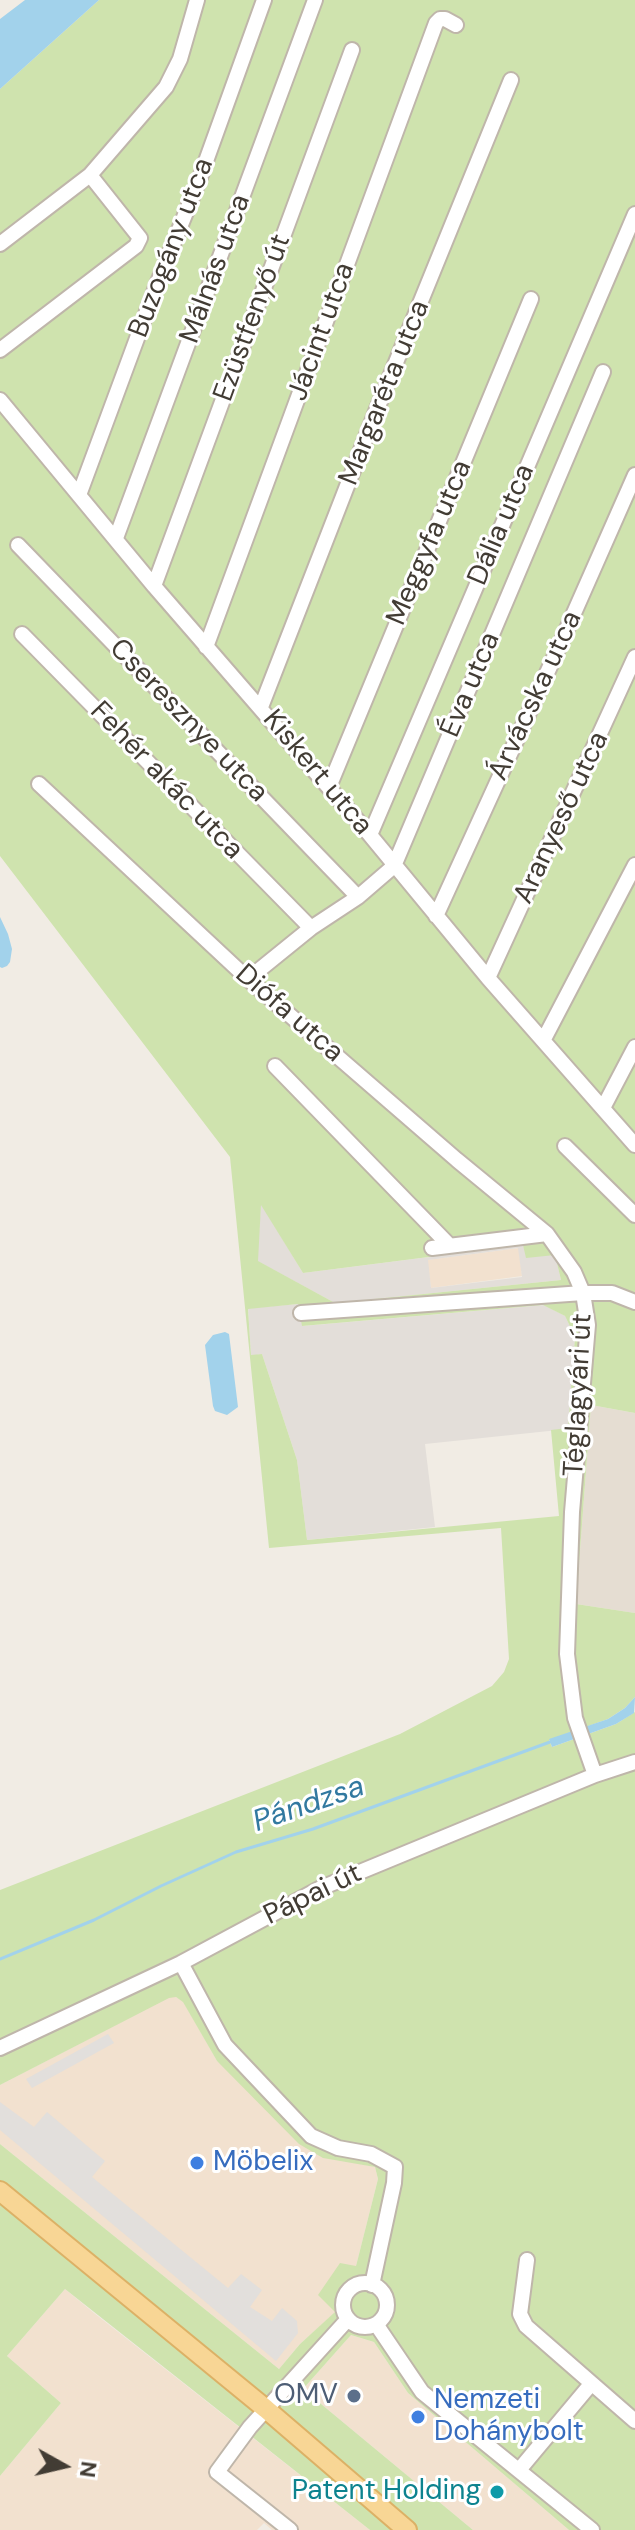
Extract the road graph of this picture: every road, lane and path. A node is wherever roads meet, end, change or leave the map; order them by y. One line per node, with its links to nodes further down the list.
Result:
1 (197, 0): 7 (street)
2 (264, 0): 15 (street, Buzogány utca)
3 (315, 0): 16 (street, Málnás utca)
4 (456, 25): 20 (street, Jácint utca)
5 (352, 50): 18 (street, Ezüstfenyő út)
6 (511, 80): 22 (street, Margaréta utca)
7 (90, 175): 9 (street); 11 (street)
8 (635, 214): 25 (street, Dália utca)
9 (0, 244)
10 (531, 299): 24 (street, Meggyfa utca)
11 (0, 350)
12 (603, 372): 27 (street, Éva utca)
13 (0, 400): 15 (street, Kiskert utca)
14 (635, 475): 29 (street, Árvácska utca)
15 (79, 495): 16 (street, Kiskert utca)
16 (116, 538): 18 (street, Kiskert utca)
17 (18, 545): 28 (street, Cseresznye utca)
18 (154, 586): 20 (street, Kiskert utca)
19 (22, 634): 30 (street, Fehér akác utca)
20 (206, 647): 22 (street, Kiskert utca)
21 (635, 657): 31 (street, Aranyeső utca)
22 (261, 707): 24 (street, Kiskert utca)
23 (39, 784): 32 (street, Diófa utca)
24 (329, 787): 25 (street, Kiskert utca)
25 (370, 835): 27 (street, Kiskert utca)
26 (635, 865): 33 (street)
27 (394, 866): 28 (street); 29 (street, Kiskert utca)
28 (358, 897): 30 (street)
29 (436, 916): 31 (street, Kiskert utca)
30 (311, 928): 32 (street)
31 (488, 978): 33 (street, Kiskert utca)
32 (248, 979): 40 (street, Diófa utca)
33 (544, 1039): 36 (street, Kiskert utca)
34 (635, 1047): 36 (street)
35 (275, 1066): 41 (street)
36 (603, 1108): 37 (street, Kiskert utca)
37 (635, 1145)
38 (565, 1146): 39 (street)
39 (635, 1215)
40 (547, 1234): 41 (street); 43 (street, Diófa utca)
41 (449, 1245): 42 (street)
42 (432, 1248)
43 (583, 1293): 44 (street); 45 (street, Téglagyári út); 47 (street, Téglagyári út)
44 (635, 1302)
45 (301, 1313)
46 (635, 1762): 47 (street, Pápai út)
47 (595, 1775): 48 (street, Pápai út)
48 (181, 1963): 49 (street, Pápai út); 52 (street)
49 (0, 2048)
50 (0, 2191): 56 (main road)
51 (527, 2260): 55 (street)
52 (372, 2285): 53 (street); 54 (street)
53 (348, 2319): 54 (street); 56 (street)
54 (376, 2324): 58 (street)
55 (591, 2384): 57 (street); 58 (street)
56 (266, 2409): 59 (street); 60 (main road)
57 (635, 2421)
58 (519, 2470): 61 (street)
59 (290, 2530)
60 (407, 2530)
61 (592, 2530)

